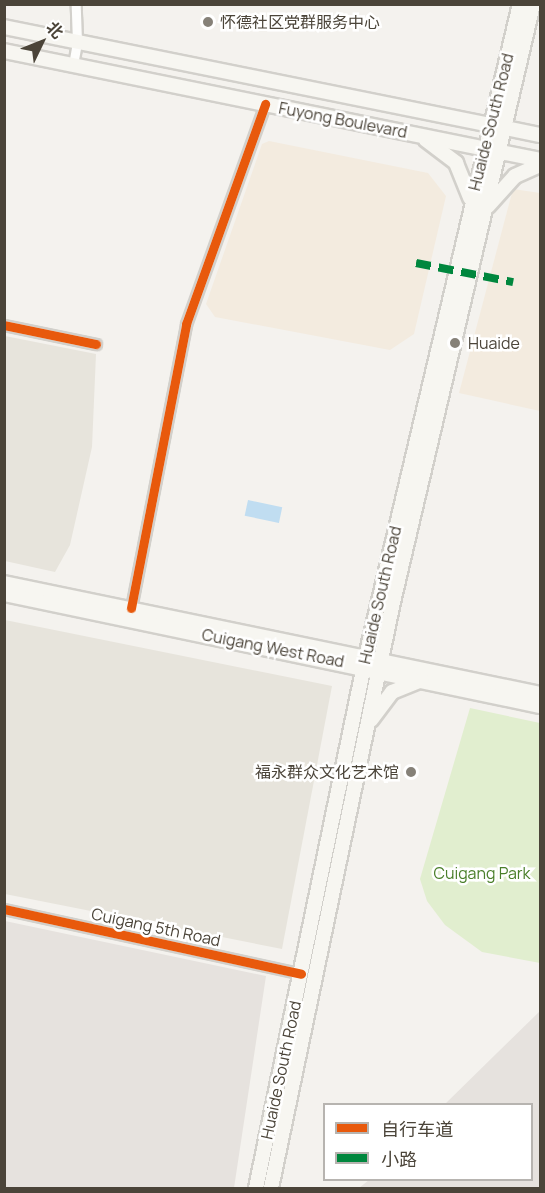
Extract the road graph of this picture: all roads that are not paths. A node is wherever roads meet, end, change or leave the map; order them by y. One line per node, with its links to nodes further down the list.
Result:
1 (76, 4): 5 (street)
2 (520, 4): 9 (main road, Huaide South Road)
3 (533, 4): 9 (main road, Huaide South Road)
4 (4, 27): 5 (main road, Fuyong Boulevard)
5 (77, 42): 7 (street); 9 (main road, Fuyong Boulevard)
6 (4, 51): 7 (main road, Fuyong Boulevard)
7 (73, 65): 8 (main road, Fuyong Boulevard)
8 (265, 104): 10 (main road, Fuyong Boulevard); 20 (street)
9 (497, 126): 11 (main road, Fuyong Boulevard); 12 (main road, Huaide South Road)
10 (413, 134): 12 (main road, Fuyong Boulevard); 15 (main road)
11 (540, 135)
12 (491, 150): 13 (main road, Fuyong Boulevard); 15 (main road, Huaide South Road)
13 (540, 160)
14 (540, 165): 15 (main road)
15 (476, 214): 21 (main road, Huaide South Road); 22 (main road, Huaide South Road)
16 (4, 325): 17 (street)
17 (96, 344)
18 (4, 583): 20 (main road, Cuigang West Road)
19 (4, 594): 21 (main road, Cuigang West Road)
20 (131, 608): 21 (main road, Cuigang West Road)
21 (365, 661): 22 (main road, Cuigang West Road); 28 (main road, Huaide South Road)
22 (379, 664): 23 (main road, Cuigang West Road); 24 (main road, Cuigang West Road); 26 (main road, Huaide South Road)
23 (423, 680): 25 (main road, Cuigang West Road); 26 (main road)
24 (540, 694)
25 (540, 706)
26 (364, 733): 30 (main road, Huaide South Road)
27 (4, 909): 28 (street, Cuigang 5th Road)
28 (301, 974): 29 (main road, Huaide South Road)
29 (256, 1188)
30 (271, 1188)

